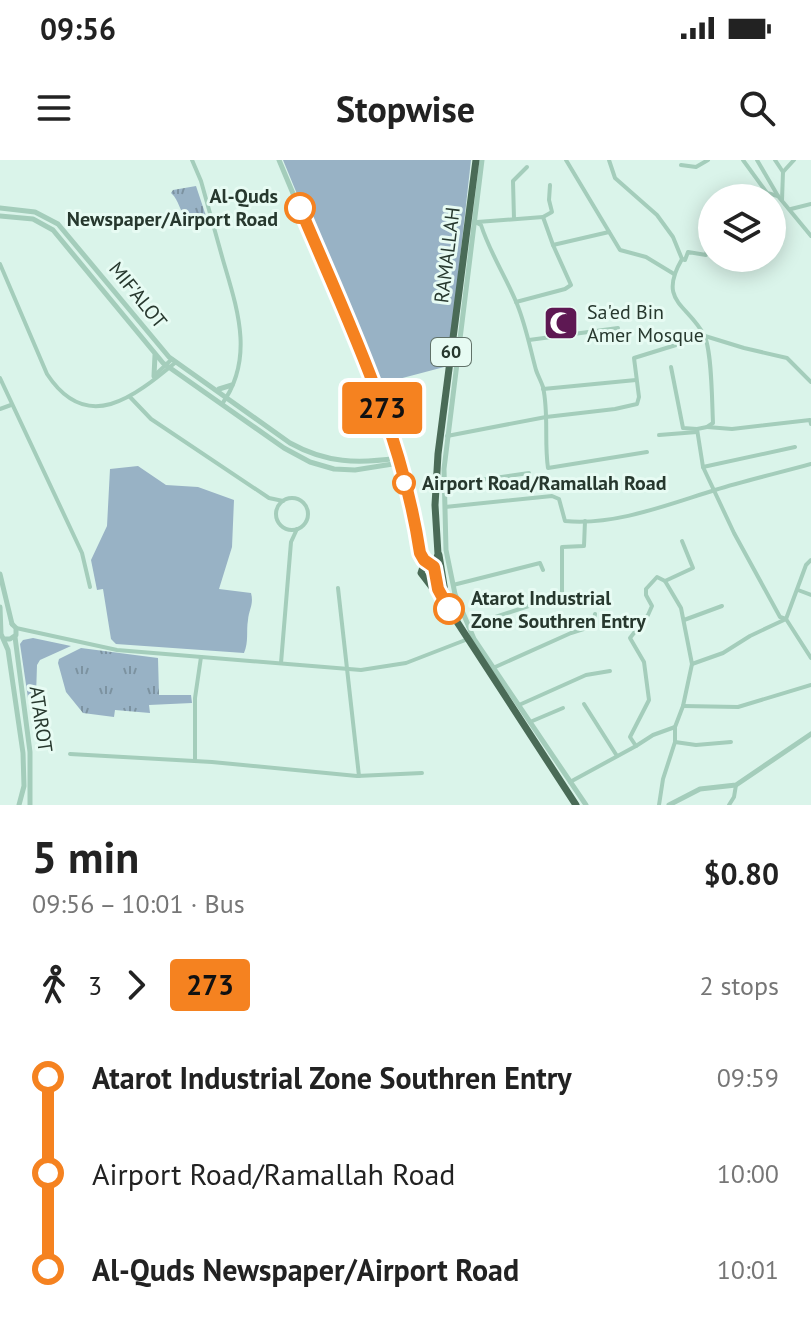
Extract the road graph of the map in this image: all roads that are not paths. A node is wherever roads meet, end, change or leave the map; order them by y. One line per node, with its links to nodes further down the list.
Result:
1 (192, 160): 46 (street)
2 (279, 160): 63 (street)
3 (476, 160): 78 (highway, RAMALLAH / 60)
4 (482, 160): 26 (street)
5 (566, 160): 27 (street)
6 (609, 160): 31 (street)
7 (708, 160): 12 (street)
8 (743, 160): 15 (street)
9 (757, 160): 16 (street)
10 (775, 160): 14 (street)
11 (794, 160): 14 (street)
12 (681, 165)
13 (527, 167): 25 (street)
14 (783, 172): 17 (street)
15 (758, 184)
16 (772, 184)
17 (782, 184)
18 (550, 185): 24 (street)
19 (786, 204): 22 (street)
20 (811, 204): 22 (street)
21 (0, 208): 39 (street, MIF'ALOT)
22 (791, 209): 28 (street)
23 (0, 216): 38 (street)
24 (543, 217): 25 (street); 29 (street)
25 (514, 219): 26 (street)
26 (475, 222): 34 (street); 60 (street)
27 (609, 232): 29 (street); 33 (street)
28 (810, 234)
29 (553, 245): 34 (street)
30 (698, 254): 31 (street)
31 (682, 259): 33 (street)
32 (0, 264): 50 (street)
33 (674, 274): 36 (street)
34 (516, 302): 37 (street)
35 (618, 328): 37 (street)
36 (705, 336): 44 (street); 45 (street); 57 (street)
37 (529, 340): 49 (street)
38 (155, 354): 40 (street); 42 (street)
39 (174, 361): 40 (street); 48 (street, MIF'ALOT)
40 (167, 366): 42 (street); 47 (street); 52 (street)
41 (671, 367): 58 (street)
42 (154, 376): 47 (street)
43 (0, 378): 53 (street)
44 (636, 380): 49 (street); 55 (street)
45 (811, 382)
46 (232, 385): 48 (street); 51 (street)
47 (145, 386): 50 (street)
48 (215, 389): 51 (street, MIF'ALOT)
49 (543, 389): 55 (street)
50 (130, 397): 69 (street)
51 (227, 397): 52 (street); 63 (street, MIF'ALOT)
52 (222, 404): 63 (street)
53 (11, 405): 54 (street); 85 (street)
54 (0, 409)
55 (546, 417): 60 (street); 62 (street)
56 (811, 424): 57 (street)
57 (707, 427): 58 (street)
58 (697, 431): 59 (street); 65 (street)
59 (659, 435)
60 (447, 436): 67 (street)
61 (795, 447): 65 (street)
62 (647, 452)
63 (398, 461): 80 (street)
64 (811, 464): 68 (street)
65 (703, 467): 68 (street)
66 (529, 473): 67 (street)
67 (443, 485): 71 (street)
68 (715, 490): 73 (street); 93 (street)
69 (269, 498): 70 (street); 72 (street)
70 (283, 501): 72 (street); 75 (street)
71 (443, 508): 73 (street); 84 (street)
72 (277, 510): 74 (street)
73 (585, 521): 95 (street)
74 (286, 529): 75 (street); 77 (street)
75 (297, 529): 77 (street)
76 (682, 541): 83 (street)
77 (291, 542): 101 (street)
78 (437, 545): 80 (highway, RAMALLAH / 60); 91 (highway, 60)
79 (811, 560): 87 (street)
80 (429, 568): 91 (highway, 60)
81 (543, 570): 84 (street)
82 (0, 574): 96 (street, ATAROT)
83 (665, 581): 94 (street); 116 (street)
84 (453, 585): 95 (street)
85 (90, 587)
86 (338, 588): 104 (street)
87 (798, 590): 88 (street); 93 (street)
88 (811, 595)
89 (722, 606): 94 (street)
90 (0, 607): 97 (street, ATAROT)
91 (450, 611): 98 (highway, 60)
92 (595, 614): 103 (street)
93 (786, 619): 100 (street); 102 (street)
94 (684, 620): 102 (street)
95 (468, 626): 103 (street)
96 (15, 631): 97 (street); 97 (street); 99 (street); 125 (street, ATAROT)
97 (2, 633): 124 (street, ATAROT)
98 (468, 639): 104 (street); 126 (highway, 60)
99 (201, 657): 101 (street); 119 (street)
100 (811, 658)
101 (281, 663): 104 (street)
102 (692, 664): 109 (street)
103 (493, 668): 108 (street)
104 (347, 669): 121 (street)
105 (610, 671): 108 (street)
106 (811, 685): 109 (street)
107 (584, 704): 118 (street)
108 (518, 706): 111 (street)
109 (683, 706): 112 (street)
110 (563, 708): 111 (street)
111 (530, 722): 122 (street)
112 (675, 727): 114 (street); 116 (street)
113 (811, 734): 123 (street)
114 (675, 742): 115 (street); 128 (street)
115 (731, 742)
116 (636, 746): 118 (street)
117 (70, 754): 119 (street)
118 (617, 756): 122 (street)
119 (195, 761): 121 (street)
120 (422, 773): 121 (street)
121 (359, 776)
122 (570, 782): 127 (street)
123 (736, 785): 129 (street); 130 (street)
124 (19, 805)
125 (30, 805)
126 (576, 805)
127 (586, 805)
128 (659, 805)
129 (669, 805)
130 (729, 805)

